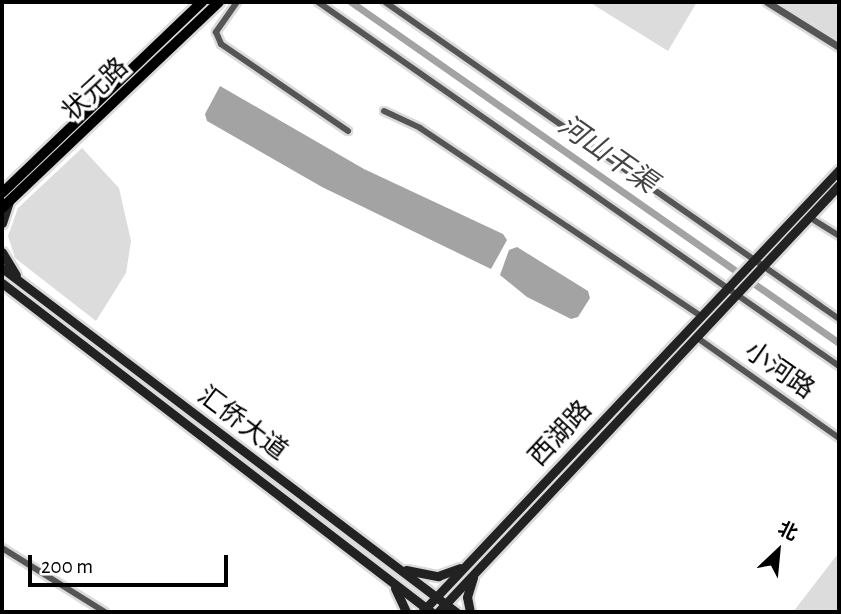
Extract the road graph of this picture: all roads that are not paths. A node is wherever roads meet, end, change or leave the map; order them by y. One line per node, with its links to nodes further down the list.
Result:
1 (202, 2): 12 (main road, 状元路)
2 (219, 2): 12 (main road, 状元路)
3 (237, 2): 9 (street)
4 (318, 2): 21 (street)
5 (385, 2): 17 (street)
6 (766, 2): 7 (street)
7 (839, 47)
8 (384, 111): 25 (street)
9 (348, 131)
10 (839, 170): 17 (main road)
11 (839, 185): 13 (main road)
12 (4, 201): 14 (main road)
13 (809, 217): 15 (street); 17 (main road)
14 (2, 223)
15 (839, 236)
16 (2, 252): 20 (main road)
17 (757, 265): 21 (main road, 西湖路); 23 (main road, 西湖路); 26 (street)
18 (2, 268): 20 (main road, 汇侨大道)
19 (2, 283): 24 (main road, 汇侨大道)
20 (24, 285): 32 (main road, 汇侨大道)
21 (729, 286): 23 (street); 25 (main road, 西湖路)
22 (2, 290): 24 (main road)
23 (737, 292): 27 (main road, 西湖路); 28 (street)
24 (17, 295): 34 (main road, 汇侨大道)
25 (701, 316): 31 (main road, 西湖路)
26 (839, 319)
27 (696, 337): 29 (street, 小河路); 33 (main road, 西湖路)
28 (839, 366)
29 (839, 438)
30 (2, 548): 38 (street)
31 (470, 561): 32 (main road); 35 (main road, 西湖路)
32 (397, 568): 35 (main road, 汇侨大道)
33 (477, 569): 36 (main road, 西湖路); 42 (main road)
34 (387, 579): 37 (main road, 汇侨大道); 39 (main road)
35 (436, 597): 36 (main road, 汇侨大道); 37 (main road, 西湖路)
36 (445, 604): 40 (main road, 西湖路); 41 (main road, 汇侨大道)
37 (426, 611)
38 (105, 612)
39 (406, 612)
40 (438, 612)
41 (456, 612)
42 (470, 612)

